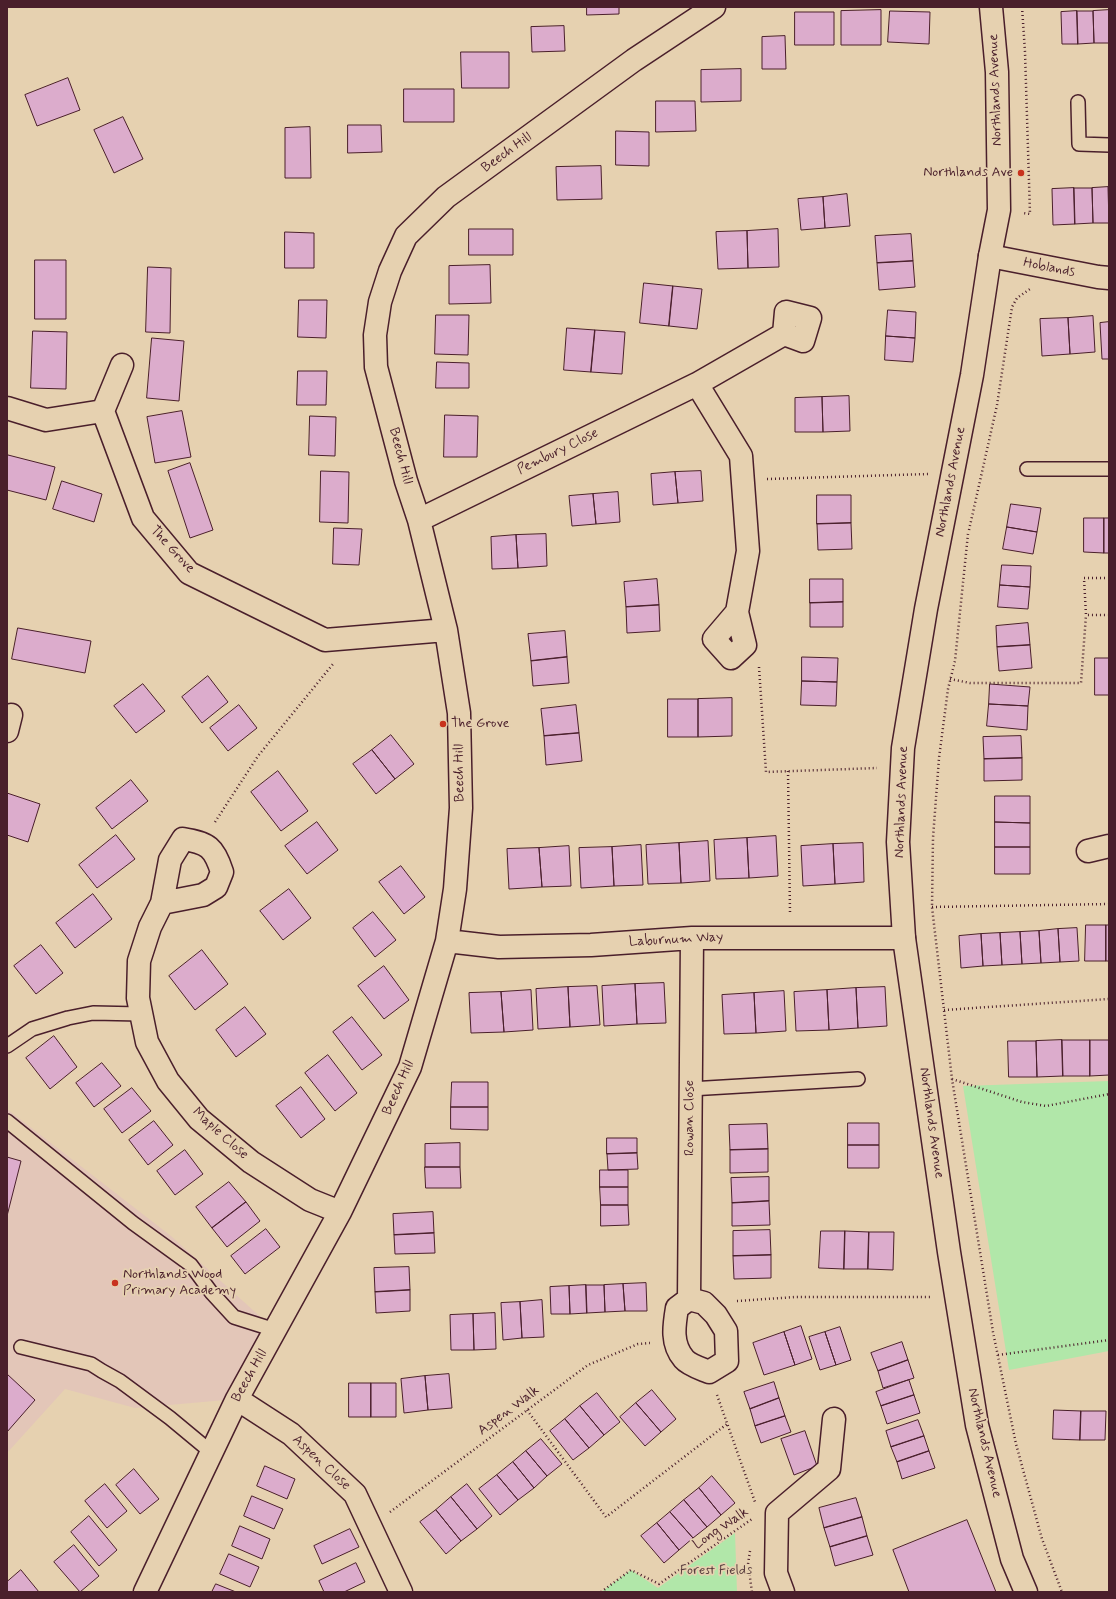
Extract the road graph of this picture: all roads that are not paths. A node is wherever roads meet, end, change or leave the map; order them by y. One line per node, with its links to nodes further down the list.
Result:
1 (714, 7): 14 (street, Beech Hill)
2 (991, 7): 5 (street, Northlands Avenue)
3 (1078, 102): 4 (lane)
4 (1109, 145)
5 (990, 256): 6 (street, Hoblands); 21 (street, Northlands Avenue)
6 (1109, 278)
7 (784, 334): 9 (street, Pembury Close)
8 (122, 365): 11 (street)
9 (697, 384): 14 (street, Pembury Close); 16 (street)
10 (7, 408): 11 (street)
11 (104, 411): 15 (street, The Grove)
12 (1027, 469): 13 (lane)
13 (1109, 469)
14 (419, 520): 15 (street, Beech Hill)
15 (446, 630): 22 (street, Beech Hill)
16 (745, 645)
17 (1109, 846): 18 (street)
18 (1088, 851)
19 (162, 903): 19 (street, Maple Close); 23 (street, Maple Close)
20 (692, 938): 21 (street, Laburnum Way); 22 (street, Laburnum Way); 26 (street, Rowan Close)
21 (904, 938): 38 (street, Northlands Avenue)
22 (447, 941): 28 (street, Beech Hill)
23 (141, 1014): 24 (lane); 28 (street, Maple Close)
24 (7, 1046)
25 (858, 1079): 26 (lane)
26 (690, 1089): 29 (street, Rowan Close)
27 (7, 1121): 30 (lane)
28 (340, 1212): 30 (street, Beech Hill)
29 (697, 1301): 29 (street)
30 (275, 1330): 32 (street, Beech Hill)
31 (21, 1347): 34 (lane)
32 (237, 1399): 34 (street, Beech Hill); 36 (street, Aspen Close)
33 (834, 1419): 37 (street)
34 (211, 1452): 35 (street, Beech Hill)
35 (145, 1592)
36 (401, 1592)
37 (783, 1592)
38 (1026, 1592)

